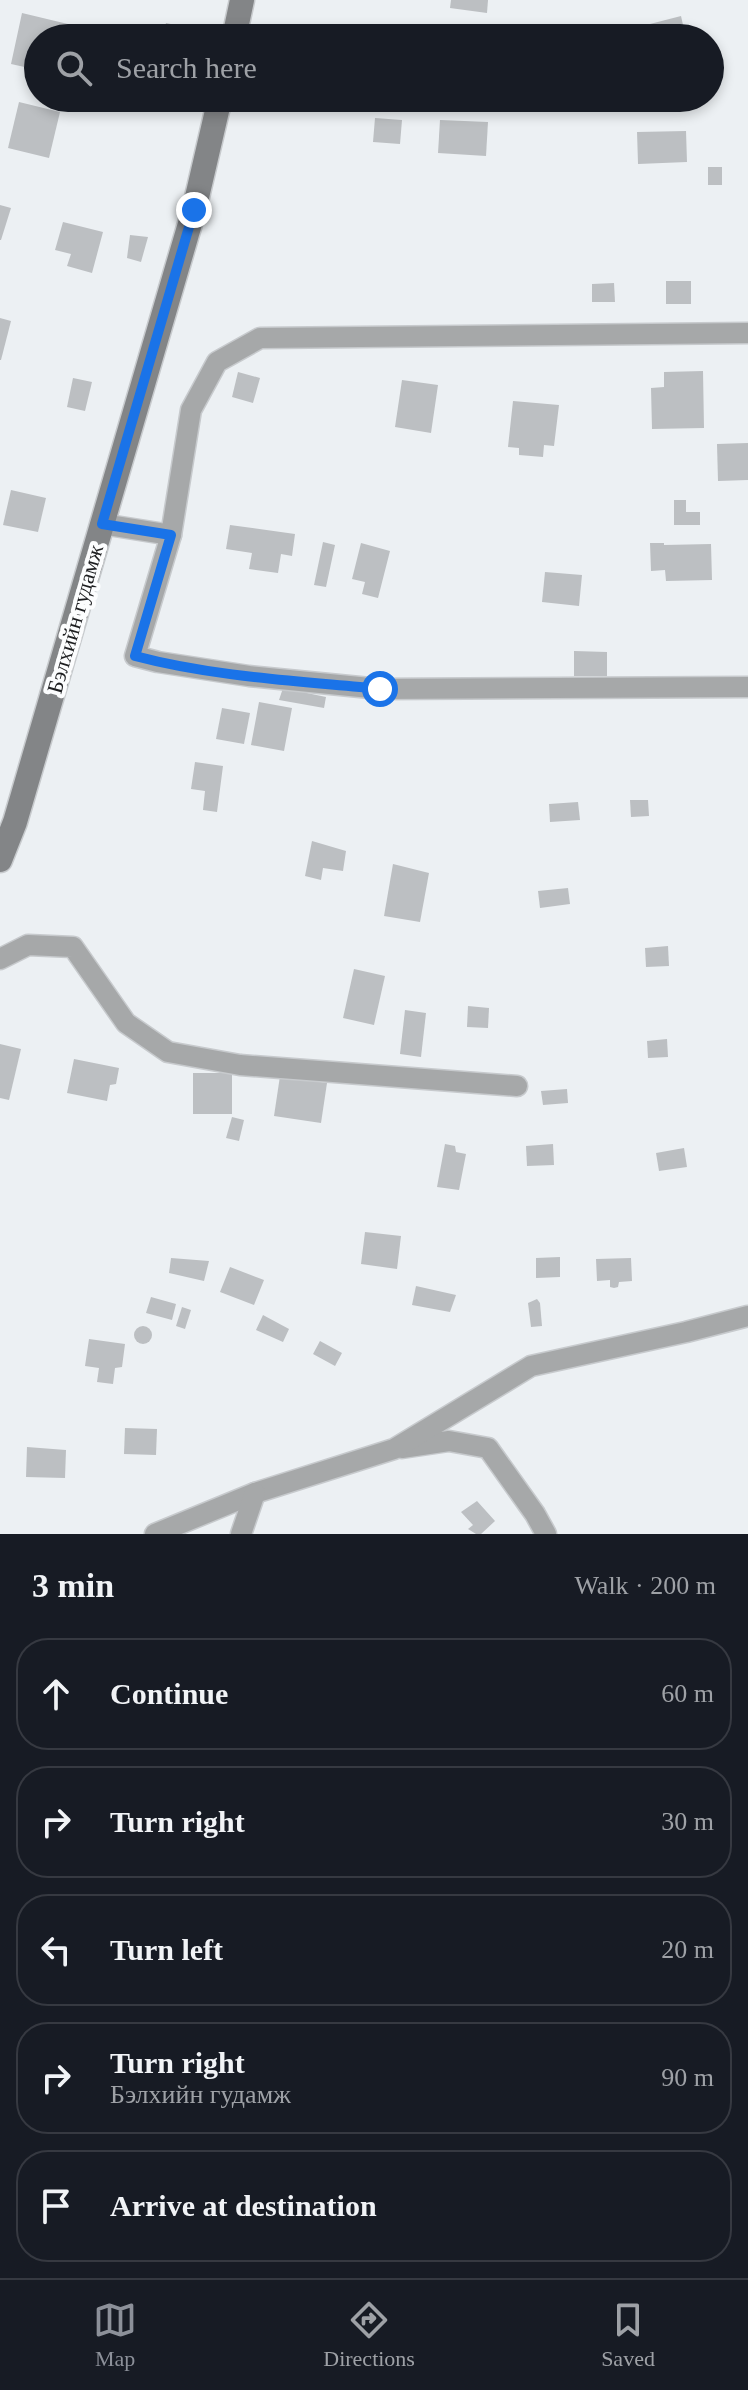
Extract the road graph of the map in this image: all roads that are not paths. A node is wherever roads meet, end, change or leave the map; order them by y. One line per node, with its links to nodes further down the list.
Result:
1 (242, 0): 2 (main road)
2 (237, 24)
3 (217, 112): 5 (main road, Бэлхийн гудамж)
4 (748, 333): 6 (street)
5 (102, 524): 6 (street); 8 (main road, Бэлхийн гудамж)
6 (171, 535): 7 (street)
7 (748, 687)
8 (0, 860)
9 (0, 959): 10 (street)
10 (517, 1086)
11 (748, 1316): 12 (street)
12 (394, 1449): 13 (street); 16 (street)
13 (255, 1493): 14 (street); 15 (street)
14 (155, 1534)
15 (241, 1534)
16 (546, 1534)

